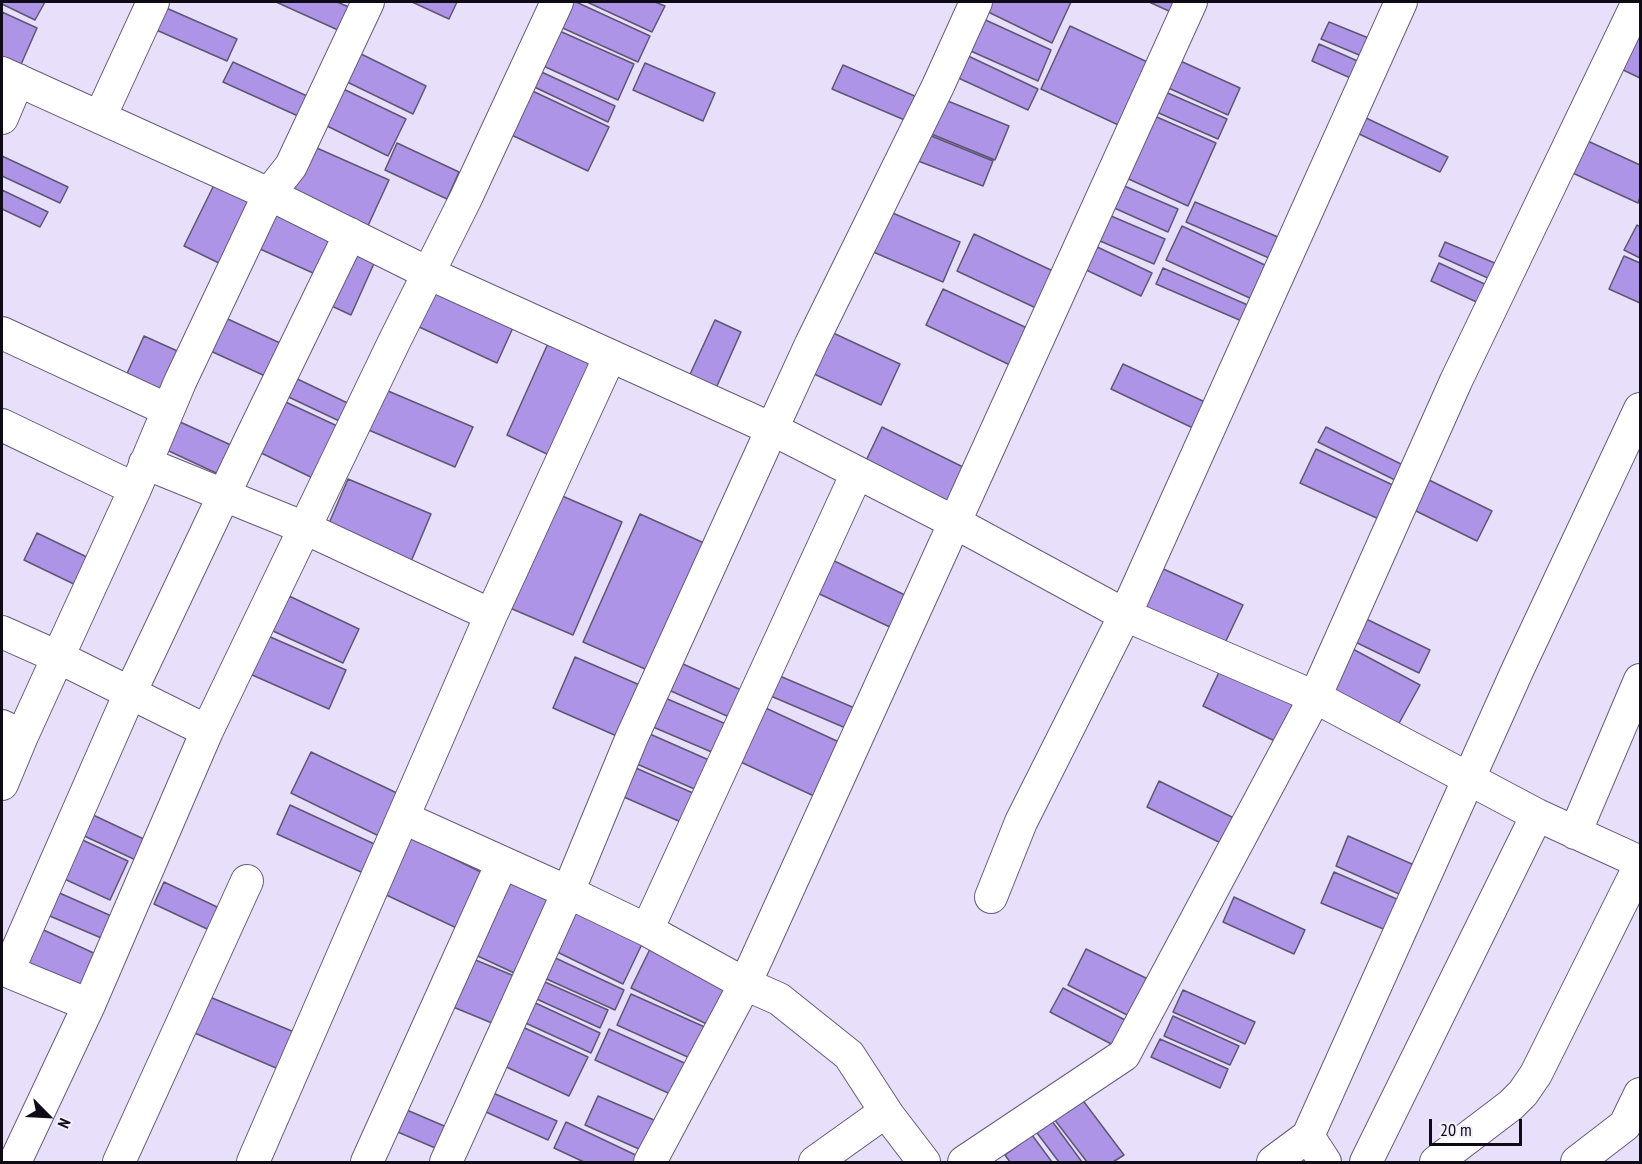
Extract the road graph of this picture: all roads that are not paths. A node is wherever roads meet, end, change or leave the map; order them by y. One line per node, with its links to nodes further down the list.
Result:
1 (153, 2): 9 (street)
2 (368, 2): 11 (street)
3 (557, 2): 13 (street)
4 (976, 2): 19 (street)
5 (1191, 2): 23 (street)
6 (1401, 2): 26 (street)
7 (1638, 2): 31 (street)
8 (10, 76): 9 (street); 10 (street)
9 (99, 117): 11 (street)
10 (2, 118)
11 (269, 194): 12 (street); 17 (street)
12 (350, 234): 13 (street); 22 (street)
13 (429, 273): 15 (street); 24 (street)
14 (2, 333): 17 (street)
15 (610, 356): 19 (street); 25 (street)
16 (1641, 409): 34 (street)
17 (168, 410): 21 (street)
18 (2, 425): 21 (street)
19 (772, 429): 20 (street); 42 (street)
20 (857, 473): 23 (street); 44 (street)
21 (140, 476): 22 (street); 28 (street)
22 (224, 495): 24 (street); 30 (street)
23 (954, 522): 26 (street); 46 (street)
24 (305, 528): 25 (street); 32 (street)
25 (491, 615): 37 (street)
26 (1125, 615): 31 (street); 43 (street)
27 (2, 632): 28 (street)
28 (58, 657): 30 (street); 33 (street)
29 (1641, 680): 38 (street)
30 (130, 693): 32 (street); 45 (street)
31 (1315, 698): 34 (street); 59 (street)
32 (207, 730): 47 (street)
33 (12, 731): 35 (street)
34 (1469, 779): 36 (street); 50 (street)
35 (2, 784)
36 (1538, 815): 38 (street); 62 (street)
37 (404, 818): 39 (street); 53 (street)
38 (1575, 832): 40 (street)
39 (502, 863): 42 (street); 54 (street)
40 (1641, 863): 63 (street)
41 (247, 881): 52 (street)
42 (568, 892): 44 (street); 55 (street)
43 (991, 897)
44 (647, 930): 46 (street)
45 (5, 970): 47 (street)
46 (745, 984): 49 (street); 56 (street)
47 (89, 1005): 51 (street)
48 (1641, 1094): 64 (street)
49 (885, 1112): 57 (street); 58 (street)
50 (1308, 1136): 60 (street); 61 (street)
51 (15, 1162)
52 (119, 1162)
53 (253, 1162)
54 (367, 1162)
55 (446, 1162)
56 (650, 1162)
57 (815, 1162)
58 (924, 1162)
59 (964, 1162)
60 (1273, 1162)
61 (1325, 1162)
62 (1366, 1162)
63 (1437, 1162)
64 (1577, 1162)

